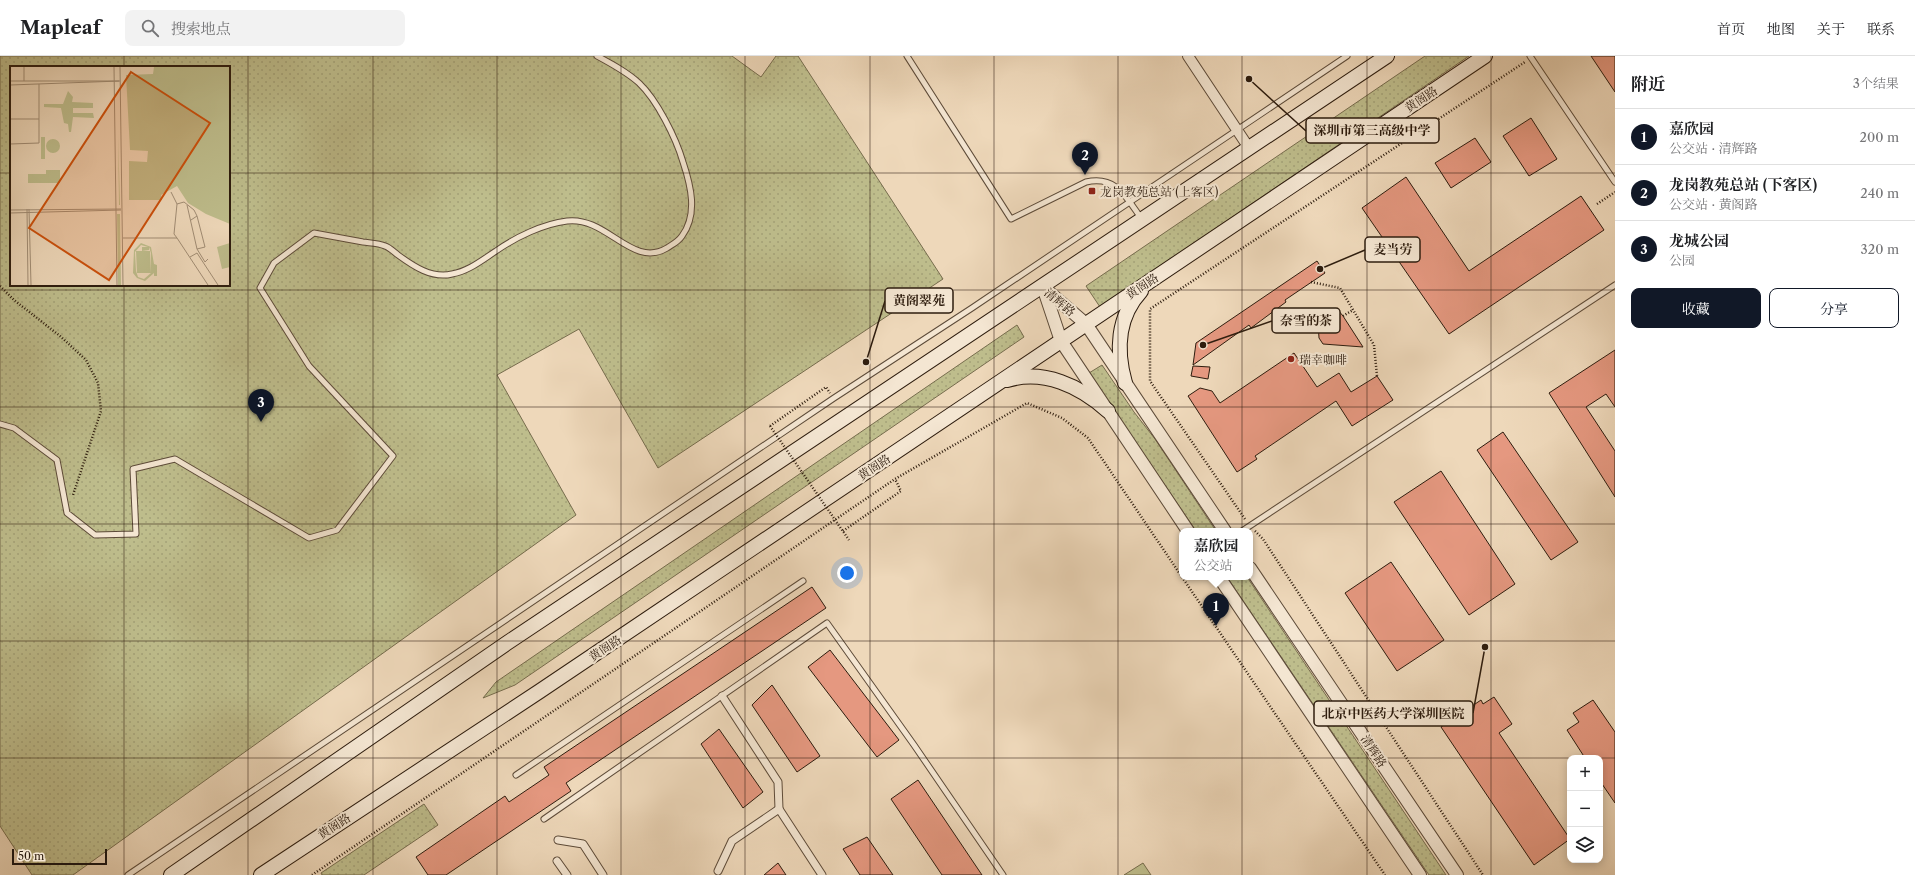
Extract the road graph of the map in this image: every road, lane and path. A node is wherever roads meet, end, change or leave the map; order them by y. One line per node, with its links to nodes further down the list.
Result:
1 (597, 56): 31 (lane)
2 (907, 56): 12 (lane)
3 (1188, 56): 8 (street)
4 (1346, 56): 8 (lane)
5 (1387, 56): 9 (main road)
6 (1485, 56): 15 (main road, 黄阁路)
7 (1531, 57): 10 (lane); 32 (path)
8 (1237, 130): 9 (street); 12 (lane)
9 (1249, 148): 14 (main road)
10 (1615, 182)
11 (1615, 192): 13 (path)
12 (1130, 202): 14 (lane); 27 (lane)
13 (1597, 204)
14 (1142, 220): 19 (main road)
15 (1150, 281): 22 (main road, 黄阁路); 25 (main road)
16 (1311, 282): 20 (path)
17 (1615, 285): 32 (lane)
18 (0, 286): 31 (path)
19 (1042, 286): 22 (street, 清辉路); 23 (street, 清辉路); 53 (main road)
20 (1353, 310): 21 (path); 24 (path)
21 (1343, 316)
22 (1086, 324): 23 (main road, 黄阁路); 25 (street, 清辉路)
23 (1061, 341): 26 (main road, 黄阁路); 28 (street, 清辉路)
24 (1377, 376)
25 (1125, 382): 34 (street, 清辉路)
26 (998, 383): 28 (main road); 54 (main road, 黄阁路)
27 (834, 398): 38 (path, bridge); 52 (lane)
28 (1108, 411): 33 (street, 清辉路)
29 (0, 424): 31 (lane)
30 (895, 479): 38 (path); 41 (path); 55 (path)
31 (67, 513)
32 (1250, 525): 35 (lane); 37 (path)
33 (1186, 528)
34 (1223, 528)
35 (1246, 528)
36 (1253, 528): 63 (path)
37 (1253, 528)
38 (843, 531): 39 (path, bridge)
39 (849, 540)
40 (1253, 572): 62 (street, 清辉路)
41 (1179, 573)
42 (1184, 580): 60 (path)
43 (1221, 580): 61 (street)
44 (803, 581): 46 (lane)
45 (722, 696): 47 (street); 48 (lane); 59 (lane)
46 (516, 775)
47 (779, 809): 51 (street); 58 (street)
48 (544, 819)
49 (558, 840): 57 (street)
50 (557, 860): 56 (street)
51 (718, 874)
52 (128, 875)
53 (171, 875)
54 (260, 875)
55 (312, 875)
56 (567, 875)
57 (603, 875)
58 (822, 875)
59 (1003, 875)
60 (1385, 875)
61 (1420, 875)
62 (1457, 875)
63 (1483, 875)

